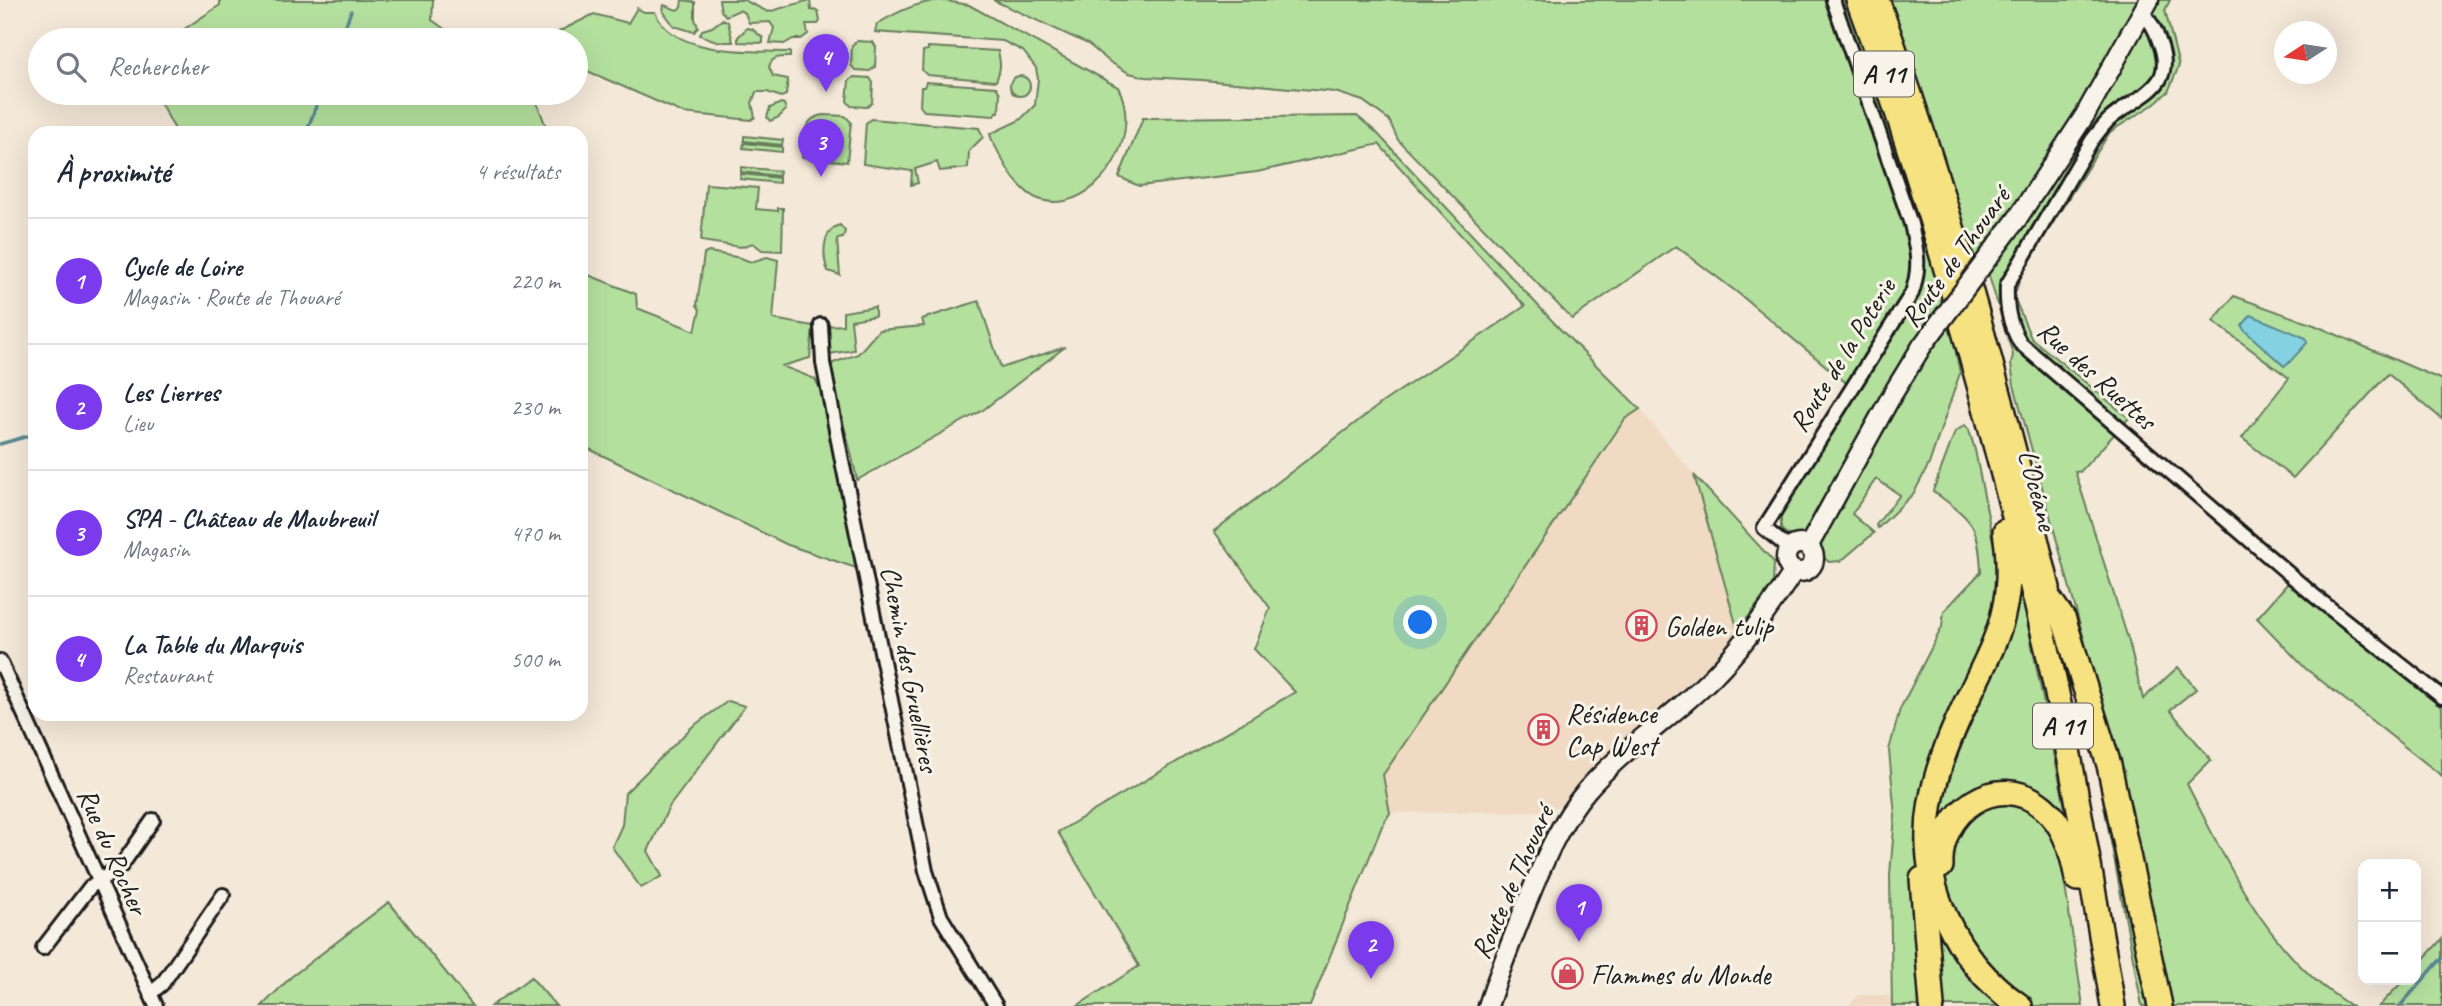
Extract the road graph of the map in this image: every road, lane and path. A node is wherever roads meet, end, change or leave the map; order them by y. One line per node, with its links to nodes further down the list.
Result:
1 (1833, 0): 7 (street, Route de la Poterie)
2 (1858, 0): 6 (highway, L’Océane / A 11)
3 (1877, 0): 8 (highway, L’Océane / A 11)
4 (2145, 7): 7 (main road, Route de Thouaré, bridge); 10 (street, Rue des Ruettes)
5 (821, 325): 20 (street, Chemin des Gruellières)
6 (1996, 449): 13 (highway); 26 (highway, L’Océane / A 11)
7 (1799, 548): 21 (main road, Route de Thouaré)
8 (2051, 601): 27 (highway, L’Océane / A 11); 28 (highway)
9 (0, 661): 11 (street, Rue du Rocher)
10 (2442, 697)
11 (28, 720)
12 (28, 721): 15 (street, Rue du Rocher)
13 (1938, 764): 22 (highway); 23 (highway)
14 (153, 820): 15 (street)
15 (100, 880): 17 (street); 18 (street, Rue du Rocher)
16 (223, 895): 18 (street)
17 (43, 948)
18 (151, 993): 19 (street, Rue du Rocher)
19 (156, 1006)
20 (996, 1006)
21 (1488, 1006)
22 (1932, 1006)
23 (2020, 1006)
24 (2037, 1006): 25 (highway)
25 (2098, 1006)
26 (2113, 1006)
27 (2127, 1006)
28 (2160, 1006)

